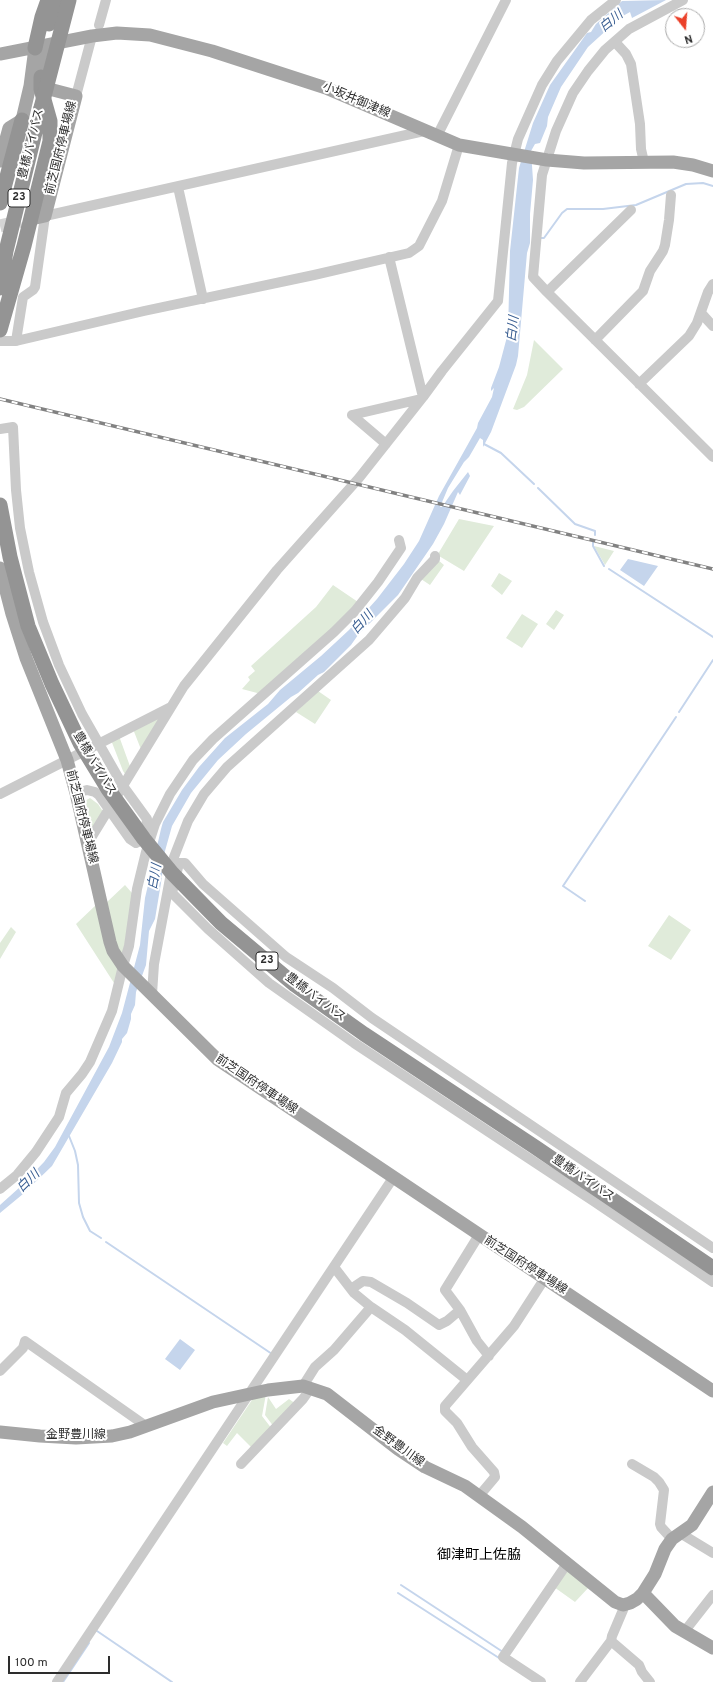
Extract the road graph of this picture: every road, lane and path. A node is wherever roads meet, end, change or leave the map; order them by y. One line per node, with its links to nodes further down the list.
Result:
1 (61, 0): 11 (highway)
2 (65, 0): 15 (highway, 豊橋バイパス / 23)
3 (69, 0): 15 (highway, 豊橋バイパス / 23, bridge)
4 (106, 0): 9 (street)
5 (506, 0): 18 (street)
6 (614, 0): 20 (street)
7 (683, 0): 10 (street)
8 (44, 2): 11 (highway)
9 (96, 30): 11 (main road, 小坂井御津線); 14 (street); 17 (main road, 小坂井御津線)
10 (615, 42): 21 (street); 23 (street)
11 (40, 47): 12 (main road, 小坂井御津線); 13 (main road); 16 (main road)
12 (0, 54)
13 (40, 77): 14 (main road, 前芝国府停車場線); 38 (highway)
14 (76, 96): 29 (main road, 前芝国府停車場線)
15 (39, 107): 30 (highway, 豊橋バイパス / 23); 33 (highway, 豊橋バイパス / 23)
16 (22, 120): 22 (main road); 27 (highway)
17 (424, 130): 18 (main road, 小坂井御津線); 25 (street)
18 (437, 136): 19 (main road, 小坂井御津線)
19 (459, 145): 20 (main road, 小坂井御津線); 31 (street)
20 (516, 155): 21 (main road, 小坂井御津線); 43 (street)
21 (545, 159): 23 (main road, 小坂井御津線); 34 (street)
22 (0, 161)
23 (644, 162): 24 (main road, 小坂井御津線)
24 (713, 171)
25 (178, 187): 29 (street); 35 (street)
26 (671, 195): 39 (street)
27 (0, 203)
28 (631, 210): 34 (street)
29 (41, 217): 41 (street)
30 (0, 247)
31 (389, 257): 35 (street); 43 (street)
32 (713, 284): 36 (street)
33 (0, 288)
34 (547, 292): 39 (street)
35 (203, 299): 41 (street)
36 (701, 313): 37 (street); 42 (street)
37 (713, 326)
38 (0, 330)
39 (595, 340): 42 (street)
40 (0, 341): 41 (street)
41 (16, 341)
42 (639, 384): 46 (street)
43 (422, 398): 45 (street); 45 (street)
44 (0, 429): 51 (street)
45 (386, 444): 53 (street)
46 (713, 457)
47 (0, 505): 78 (highway, 豊橋バイパス / 23, bridge)
48 (0, 535): 79 (highway, 豊橋バイパス / 23)
49 (399, 540): 64 (street)
50 (435, 556): 66 (street)
51 (29, 572): 52 (street); 54 (street)
52 (1, 573): 55 (main road, 前芝国府停車場線)
53 (171, 707): 54 (street); 56 (street)
54 (99, 744): 55 (street); 56 (street)
55 (67, 760): 57 (main road, 前芝国府停車場線); 58 (street)
56 (123, 786): 59 (street); 59 (street)
57 (76, 793): 59 (street); 60 (main road, 前芝国府停車場線)
58 (0, 794)
59 (109, 809): 60 (street)
60 (88, 843): 64 (main road, 前芝国府停車場線)
61 (203, 884): 62 (street); 62 (street); 63 (street)
62 (187, 908): 65 (street)
63 (286, 957): 65 (street); 67 (street)
64 (124, 967): 66 (main road, 前芝国府停車場線); 73 (street)
65 (269, 983): 68 (street)
66 (150, 992): 71 (main road, 前芝国府停車場線)
67 (372, 1018): 68 (street); 69 (street)
68 (354, 1043): 70 (street)
69 (460, 1076): 70 (street); 72 (street)
70 (444, 1102): 74 (street)
71 (393, 1178): 75 (main road, 前芝国府停車場線); 77 (street)
72 (610, 1179): 74 (street); 76 (street)
73 (0, 1189)
74 (595, 1202): 81 (street)
75 (479, 1235): 80 (main road, 前芝国府停車場線); 84 (street)
76 (713, 1248)
77 (334, 1266): 82 (street); 90 (street)
78 (713, 1268)
79 (713, 1273)
80 (545, 1278): 85 (street); 89 (main road, 前芝国府停車場線)
81 (713, 1282)
82 (351, 1289): 83 (street); 84 (street)
83 (371, 1307): 87 (street); 88 (street)
84 (460, 1310): 85 (street)
85 (489, 1356): 87 (street)
86 (0, 1371): 91 (street)
87 (467, 1380): 96 (street)
88 (307, 1387): 90 (main road, 金野豊川線); 93 (street); 96 (main road, 金野豊川線)
89 (713, 1391)
90 (249, 1394): 91 (main road, 金野豊川線); 106 (street)
91 (146, 1426): 92 (main road, 金野豊川線)
92 (0, 1432)
93 (241, 1464)
94 (632, 1464): 97 (street)
95 (712, 1494): 97 (main road)
96 (479, 1496): 99 (main road, 金野豊川線)
97 (676, 1536): 98 (street); 100 (main road)
98 (713, 1553)
99 (566, 1561): 102 (main road, 金野豊川線); 107 (street)
100 (643, 1592): 102 (main road); 103 (main road)
101 (713, 1594): 103 (street)
102 (623, 1605): 104 (street)
103 (684, 1632): 105 (main road)
104 (611, 1641): 108 (street); 109 (street)
105 (713, 1648)
106 (57, 1682)
107 (541, 1682)
108 (580, 1682)
109 (650, 1682)

